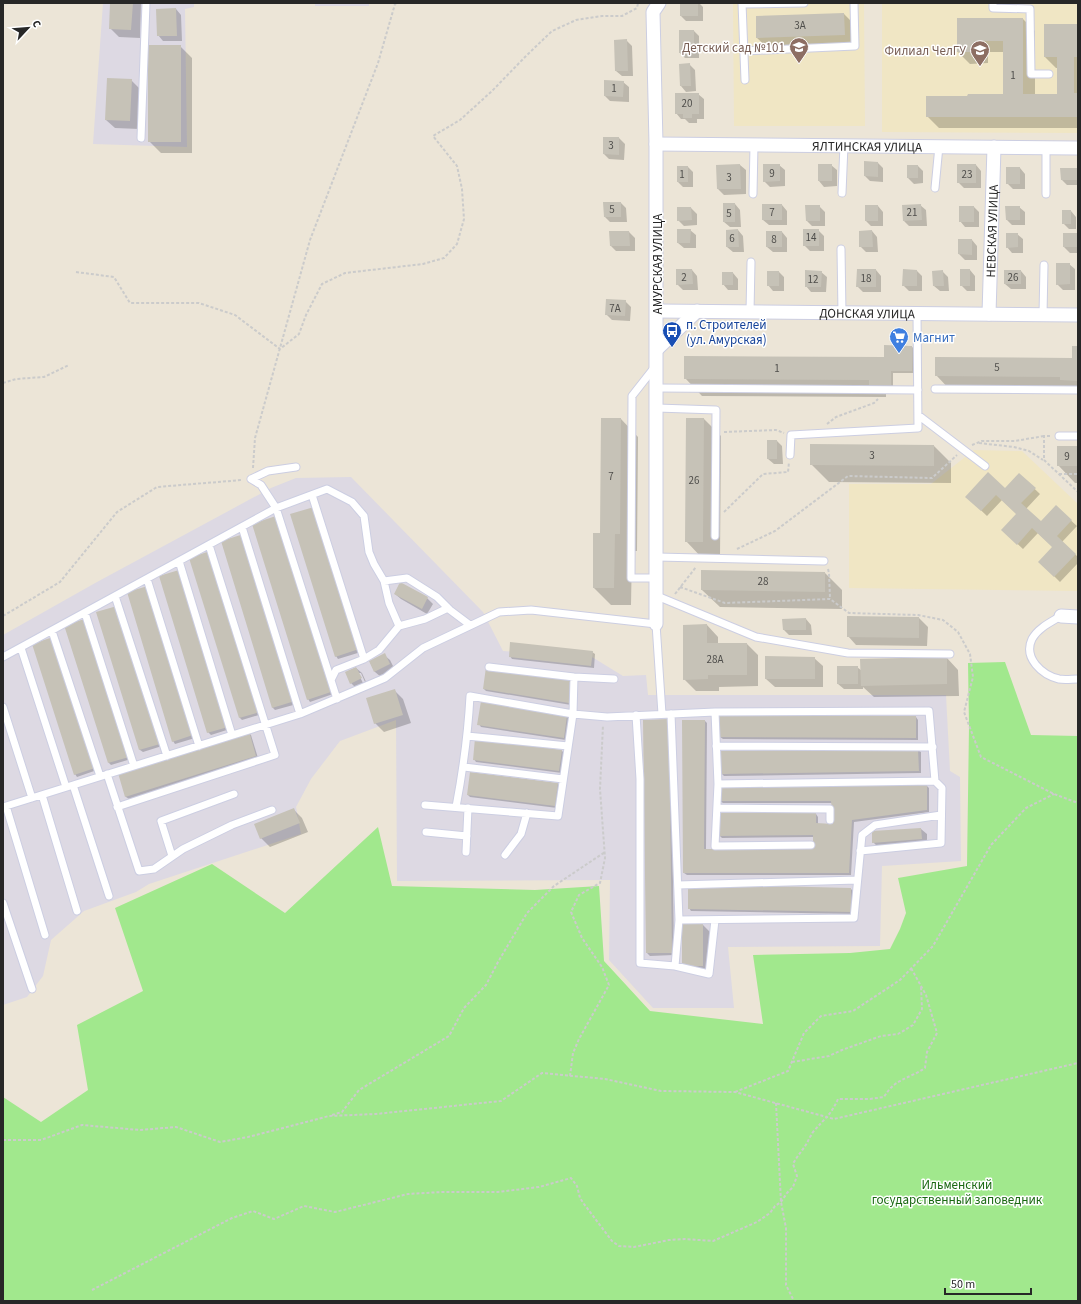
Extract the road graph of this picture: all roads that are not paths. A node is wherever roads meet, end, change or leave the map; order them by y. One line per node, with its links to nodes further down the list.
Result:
1 (146, 3): 10 (lane)
2 (660, 3): 11 (street, АМУРСКАЯ УЛИЦА)
3 (804, 3): 6 (lane)
4 (854, 3): 7 (lane)
5 (993, 3): 8 (lane)
6 (742, 4): 7 (lane)
7 (744, 51): 9 (lane)
8 (1049, 74)
9 (745, 80)
10 (141, 138)
11 (656, 144): 12 (street, ЯЛТИНСКАЯ УЛИЦА); 25 (street, АМУРСКАЯ УЛИЦА)
12 (754, 145): 13 (street, ЯЛТИНСКАЯ УЛИЦА); 20 (lane)
13 (844, 146): 14 (street, ЯЛТИНСКАЯ УЛИЦА); 19 (lane)
14 (939, 146): 15 (street, ЯЛТИНСКАЯ УЛИЦА); 18 (lane)
15 (994, 147): 16 (street, ЯЛТИНСКАЯ УЛИЦА); 30 (street, НЕВСКАЯ УЛИЦА)
16 (1046, 147): 17 (street, ЯЛТИНСКАЯ УЛИЦА); 21 (lane)
17 (1078, 148)
18 (935, 188)
19 (842, 193)
20 (753, 194)
21 (1046, 194)
22 (841, 249): 28 (lane)
23 (751, 262): 27 (lane)
24 (1044, 265): 31 (lane)
25 (657, 311): 26 (street, ДОНСКАЯ УЛИЦА); 33 (street, АМУРСКАЯ УЛИЦА)
26 (697, 311): 27 (street, ДОНСКАЯ УЛИЦА); 33 (street)
27 (750, 312): 28 (street, ДОНСКАЯ УЛИЦА)
28 (842, 313): 29 (street, ДОНСКАЯ УЛИЦА)
29 (917, 314): 30 (street, ДОНСКАЯ УЛИЦА); 37 (lane)
30 (989, 314): 31 (street, ДОНСКАЯ УЛИЦА)
31 (1043, 315): 32 (street, ДОНСКАЯ УЛИЦА)
32 (1078, 315)
33 (657, 349): 34 (street, АМУРСКАЯ УЛИЦА)
34 (657, 364): 35 (street, АМУРСКАЯ УЛИЦА); 54 (lane)
35 (657, 388): 37 (lane); 39 (street, АМУРСКАЯ УЛИЦА)
36 (935, 389): 38 (lane)
37 (918, 390): 40 (lane)
38 (1078, 390)
39 (657, 408): 49 (lane); 51 (street, АМУРСКАЯ УЛИЦА)
40 (918, 415): 43 (lane); 44 (lane)
41 (1059, 436): 42 (lane)
42 (1078, 436)
43 (790, 455)
44 (985, 466)
45 (296, 467): 47 (lane)
46 (312, 495): 47 (lane); 56 (lane); 70 (lane)
47 (276, 508): 48 (lane); 75 (lane)
48 (242, 527): 50 (lane); 79 (lane)
49 (715, 536)
50 (209, 545): 52 (lane); 84 (lane)
51 (657, 557): 53 (lane); 54 (street, АМУРСКАЯ УЛИЦА)
52 (179, 561): 55 (lane); 85 (lane)
53 (824, 561)
54 (657, 578): 58 (street, АМУРСКАЯ УЛИЦА)
55 (147, 579): 57 (lane); 87 (lane)
56 (384, 581): 59 (lane); 65 (lane)
57 (115, 596): 60 (lane); 91 (lane)
58 (657, 596): 63 (street, АМУРСКАЯ УЛИЦА); 68 (lane)
59 (448, 608): 64 (lane); 65 (lane)
60 (85, 613): 66 (lane); 92 (lane)
61 (1061, 616): 62 (street); 74 (lane)
62 (1078, 617)
63 (656, 624): 64 (lane); 81 (lane)
64 (470, 625): 76 (lane)
65 (399, 626): 70 (lane)
66 (52, 631): 67 (lane); 94 (lane)
67 (20, 648): 69 (lane); 99 (lane)
68 (950, 654)
69 (3, 658)
70 (364, 659): 75 (lane)
71 (489, 667): 72 (lane)
72 (574, 677): 73 (lane); 80 (lane)
73 (614, 678)
74 (1078, 679)
75 (331, 680): 76 (lane)
76 (337, 699): 79 (lane)
77 (3, 707): 102 (lane)
78 (714, 712): 82 (lane); 89 (lane); 90 (lane)
79 (300, 714): 84 (lane)
80 (573, 714): 83 (lane); 86 (lane); 88 (lane)
81 (662, 714): 82 (lane); 83 (lane)
82 (671, 714): 121 (lane)
83 (636, 715): 128 (lane)
84 (266, 725): 85 (lane); 105 (lane)
85 (232, 735): 87 (lane)
86 (467, 736): 88 (lane); 93 (lane)
87 (199, 746): 91 (lane)
88 (568, 746): 95 (lane)
89 (716, 746): 90 (lane); 97 (lane)
90 (933, 747): 96 (lane)
91 (167, 756): 92 (lane)
92 (134, 766): 94 (lane)
93 (464, 767): 95 (lane); 106 (lane)
94 (104, 775): 98 (lane); 105 (lane)
95 (563, 779): 110 (lane)
96 (935, 781): 97 (lane); 111 (lane)
97 (718, 784): 108 (lane)
98 (73, 785): 99 (lane); 122 (lane)
99 (66, 787): 101 (lane)
100 (234, 794): 119 (lane)
101 (42, 795): 102 (lane); 124 (lane)
102 (32, 798): 104 (lane)
103 (425, 805): 106 (lane)
104 (5, 806): 127 (lane)
105 (117, 807): 119 (lane)
106 (456, 807): 107 (lane)
107 (468, 808): 110 (lane); 114 (lane)
108 (717, 808): 112 (lane); 115 (lane)
109 (272, 810): 119 (lane)
110 (527, 813): 118 (lane)
111 (941, 815): 116 (lane); 116 (lane)
112 (830, 820)
113 (426, 832): 114 (lane)
114 (467, 836): 117 (lane)
115 (811, 845)
116 (860, 851): 120 (lane)
117 (466, 852)
118 (505, 855)
119 (172, 856)
120 (857, 880): 121 (lane); 126 (lane)
121 (678, 885): 125 (lane)
122 (109, 896)
123 (3, 903): 129 (lane)
124 (77, 911)
125 (679, 920): 126 (lane); 128 (lane)
126 (715, 920): 128 (lane)
127 (45, 935)
128 (675, 966)
129 (32, 989)

